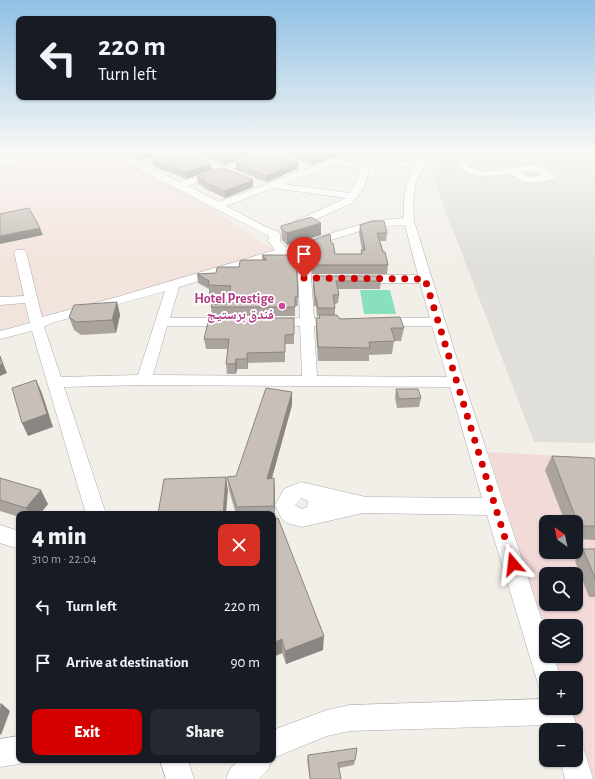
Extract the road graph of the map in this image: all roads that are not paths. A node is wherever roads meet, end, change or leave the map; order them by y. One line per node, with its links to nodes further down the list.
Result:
1 (186, 189): 7 (street)
2 (259, 189): 7 (street)
3 (296, 189): 6 (street)
4 (357, 189): 6 (street)
5 (411, 189): 8 (street)
6 (353, 196): 9 (street)
7 (219, 205): 9 (street)
8 (409, 221): 10 (street); 16 (street)
9 (275, 234): 12 (street)
10 (303, 246): 12 (street); 13 (street)
11 (20, 252): 18 (street)
12 (284, 252): 17 (street)
13 (304, 278): 14 (street); 24 (street)
14 (319, 279)
15 (350, 279): 16 (street)
16 (425, 279): 27 (street)
17 (173, 285): 20 (street); 21 (street)
18 (31, 299): 19 (street); 20 (street)
19 (0, 301)
20 (37, 322): 28 (street); 30 (street)
21 (161, 322): 22 (street); 29 (street)
22 (245, 322)
23 (260, 322): 24 (street)
24 (306, 322): 25 (street); 31 (street)
25 (353, 322)
26 (369, 322): 27 (street)
27 (439, 322): 32 (street)
28 (0, 335)
29 (144, 380): 30 (street); 31 (street)
30 (54, 382): 36 (street)
31 (310, 382): 32 (street)
32 (456, 382): 35 (street)
33 (308, 491): 34 (street); 37 (street); 37 (street)
34 (366, 505): 35 (street); 37 (street)
35 (495, 507): 40 (street)
36 (95, 511)
37 (311, 516)
38 (0, 534): 39 (street)
39 (16, 539)
40 (546, 671)
41 (560, 717): 42 (street)
42 (276, 745)
43 (16, 750): 44 (street)
44 (0, 753)
45 (175, 763): 48 (street)
46 (255, 763): 49 (street)
47 (576, 767): 50 (street)
48 (180, 779)
49 (240, 779)
50 (579, 779)

